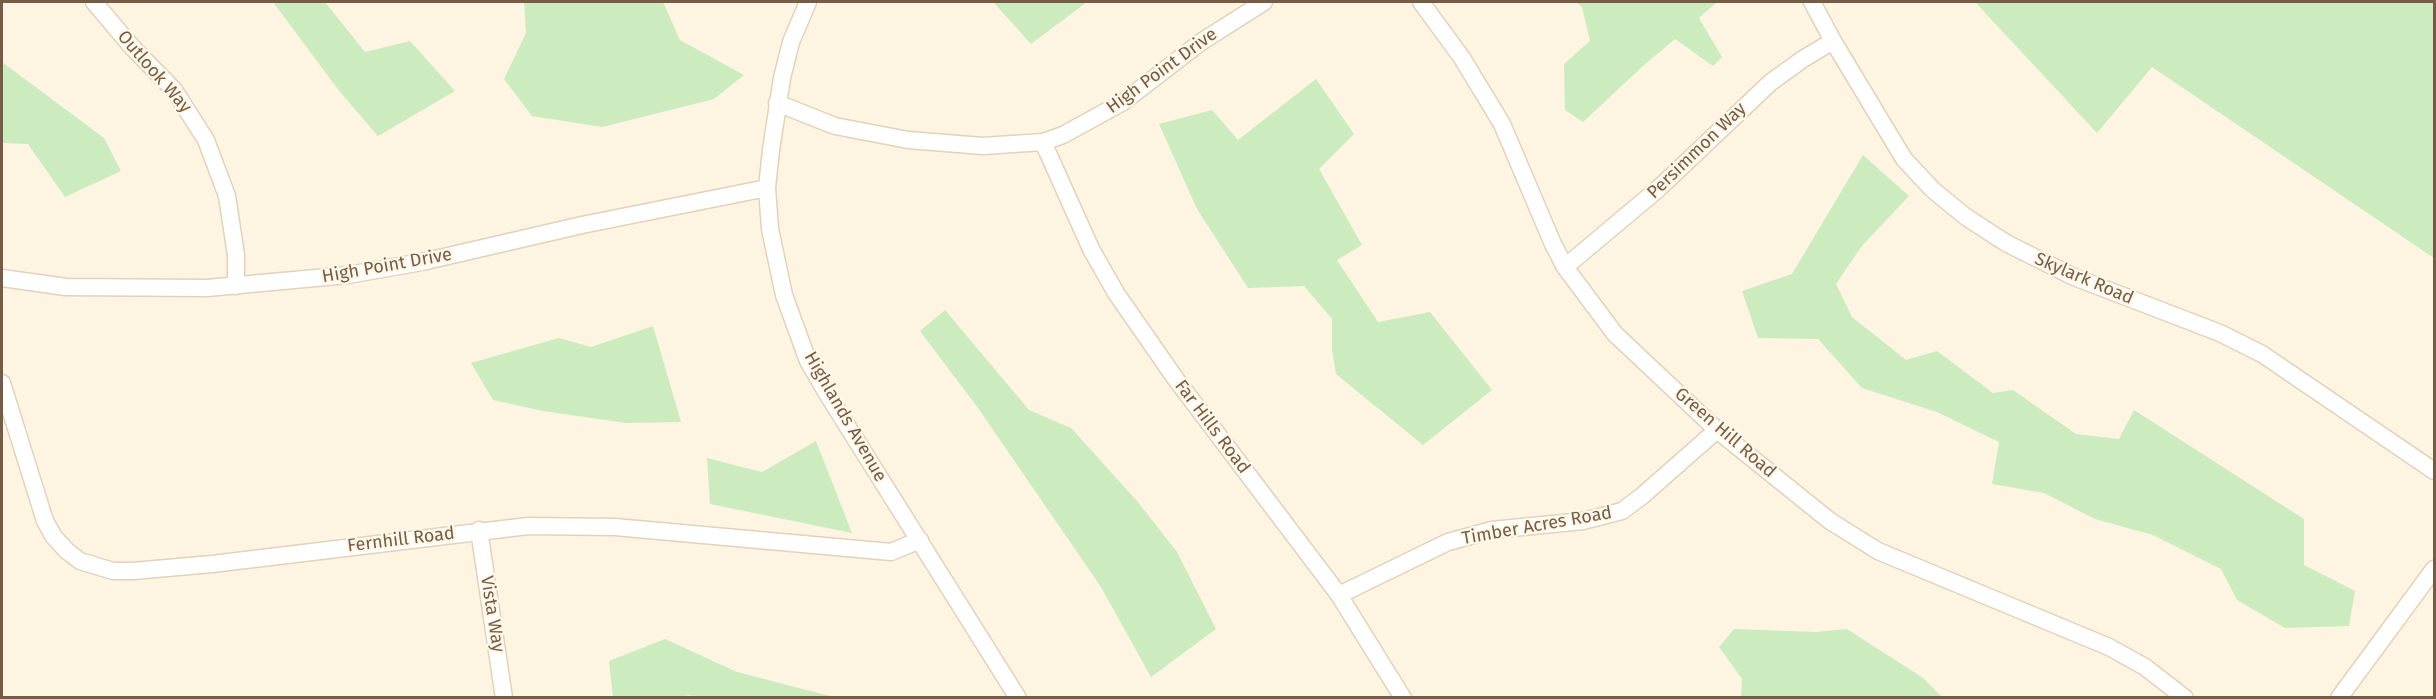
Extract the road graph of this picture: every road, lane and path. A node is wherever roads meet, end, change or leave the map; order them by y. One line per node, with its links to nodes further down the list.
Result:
1 (94, 2): 12 (street, Outlook Way)
2 (808, 2): 7 (street, Highlands Avenue)
3 (1264, 2): 8 (street, High Point Drive)
4 (1421, 2): 10 (street, Green Hill Road)
5 (1812, 2): 6 (street, Skylark Road)
6 (1833, 41): 10 (street, Persimmon Way); 15 (street, Skylark Road)
7 (777, 103): 8 (street, High Point Drive); 9 (street, Highlands Avenue)
8 (1043, 142): 19 (street, Far Hills Road)
9 (767, 188): 12 (street, High Point Drive); 17 (street, Highlands Avenue)
10 (1565, 267): 14 (street, Green Hill Road)
11 (2, 278): 12 (street, High Point Drive)
12 (236, 286)
13 (2, 382): 16 (street, Fernhill Road)
14 (1717, 430): 19 (street, Timber Acres Road); 23 (street, Green Hill Road)
15 (2434, 471)
16 (479, 530): 17 (street, Fernhill Road); 20 (street, Vista Way)
17 (920, 540): 21 (street, Highlands Avenue)
18 (2434, 569): 24 (street)
19 (1339, 595): 22 (street, Far Hills Road)
20 (504, 698)
21 (1018, 698)
22 (1403, 698)
23 (2185, 698)
24 (2340, 698)

